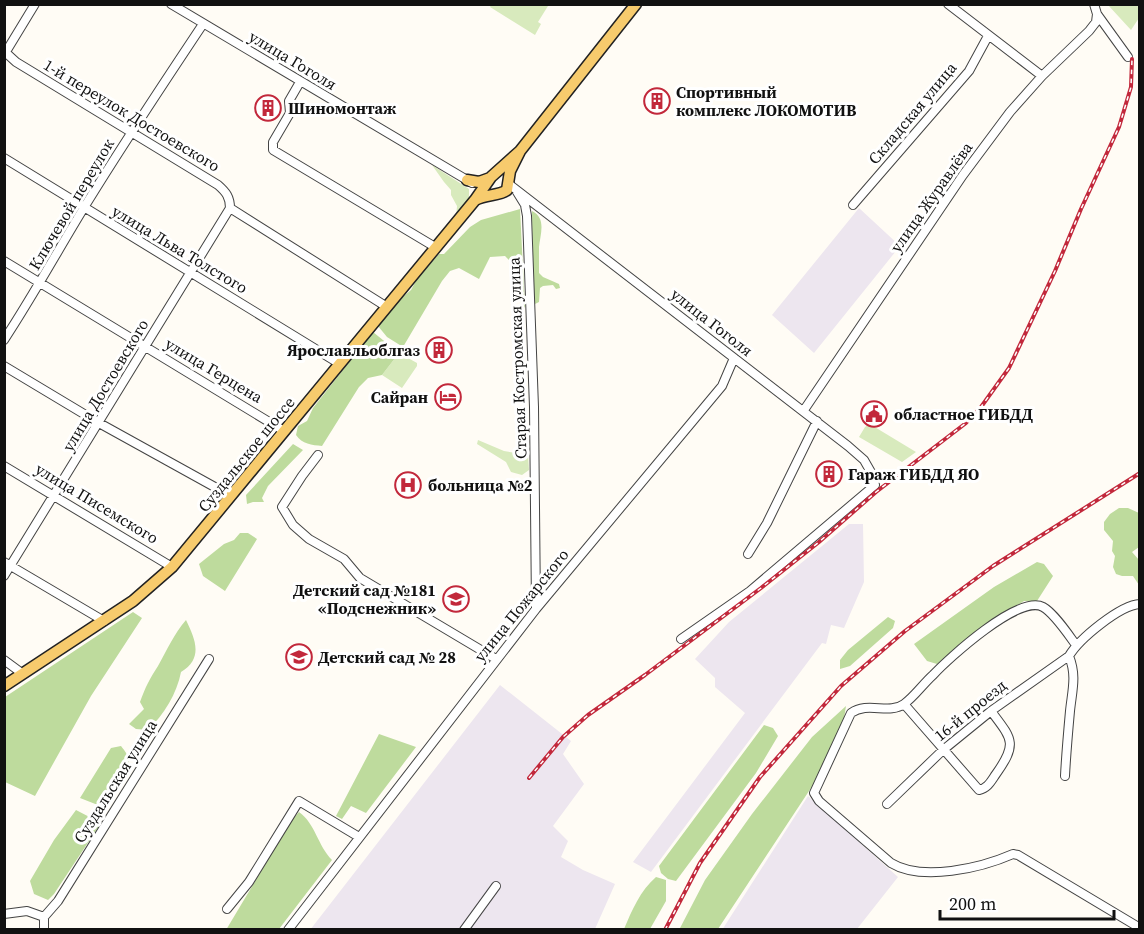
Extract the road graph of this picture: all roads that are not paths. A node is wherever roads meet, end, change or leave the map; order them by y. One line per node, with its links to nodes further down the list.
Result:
1 (35, 4): 9 (street)
2 (171, 4): 7 (street, улица Гоголя)
3 (636, 4): 14 (main road, Суздальское шоссе)
4 (948, 4): 8 (street)
5 (1094, 4): 6 (street)
6 (1097, 14): 10 (street); 11 (street, улица Журавлёва)
7 (203, 24): 12 (street, улица Гоголя); 13 (street, Ключевой переулок)
8 (988, 36): 11 (street); 22 (street, Складская улица)
9 (5, 53): 13 (street, 1-й переулок Достоевского)
10 (1128, 57)
11 (1042, 76): 35 (street, улица Журавлёва)
12 (300, 82): 16 (street, улица Гоголя); 25 (street)
13 (130, 133): 23 (street, Ключевой переулок); 24 (street, 1-й переулок Достоевского)
14 (520, 151): 17 (main road, Суздальское шоссе); 18 (main road, Суздальское шоссе)
15 (4, 158): 23 (street, улица Льва Толстого)
16 (467, 180): 18 (main road); 21 (street)
17 (509, 183): 18 (main road, Суздальское шоссе); 18 (main road); 19 (street, Старая Костромская улица); 20 (street, улица Гоголя)
18 (492, 185): 19 (street, улица Гоголя); 21 (main road, Суздальское шоссе)
19 (520, 196): 20 (street, улица Гоголя); 48 (street, Старая Костромская улица)
20 (529, 199): 32 (street, улица Гоголя)
21 (475, 200): 25 (main road, Суздальское шоссе)
22 (853, 205)
23 (84, 208): 27 (street, улица Льва Толстого); 28 (street, Ключевой переулок)
24 (230, 208): 27 (street, улица Достоевского); 29 (street, 1-й переулок Достоевского)
25 (435, 247): 29 (main road, Суздальское шоссе)
26 (4, 261): 28 (street, улица Герцена)
27 (190, 272): 31 (street, улица Достоевского); 33 (street, улица Льва Толстого)
28 (41, 284): 30 (street, Ключевой переулок); 31 (street, улица Герцена)
29 (387, 307): 33 (main road, Суздальское шоссе)
30 (4, 340)
31 (146, 347): 37 (street, улица Достоевского); 38 (street, улица Герцена)
32 (734, 358): 35 (street, улица Гоголя); 48 (street, улица Пожарского)
33 (340, 364): 38 (main road, Суздальское шоссе)
34 (4, 366): 37 (street)
35 (804, 410): 36 (street, улица Гоголя)
36 (817, 421): 43 (street); 50 (street, улица Гоголя)
37 (99, 423): 41 (street, улица Достоевского); 42 (street)
38 (284, 431): 42 (main road, Суздальское шоссе)
39 (318, 455): 54 (street)
40 (4, 466): 41 (street, улица Писемского)
41 (56, 495): 44 (street, улица Достоевского); 45 (street, улица Писемского)
42 (231, 496): 45 (main road, Суздальское шоссе)
43 (748, 554)
44 (8, 563): 46 (street, улица Достоевского); 49 (street)
45 (172, 567): 49 (main road, Суздальское шоссе)
46 (4, 576)
47 (1140, 604): 51 (street, 16-й проезд)
48 (536, 609): 54 (street, улица Пожарского)
49 (104, 621): 56 (main road, Суздальское шоссе)
50 (681, 639)
51 (1076, 645): 52 (street, 16-й проезд); 58 (street)
52 (1069, 656): 59 (street, 16-й проезд); 61 (street)
53 (209, 658): 67 (street, Суздальская улица)
54 (496, 659): 63 (street, улица Пожарского)
55 (4, 660): 56 (street)
56 (23, 674): 57 (main road, Суздальское шоссе)
57 (4, 686)
58 (904, 704): 60 (street); 68 (street)
59 (991, 711): 60 (street, 16-й проезд); 60 (street)
60 (943, 750): 62 (street, 16-й проезд)
61 (1065, 776)
62 (887, 804)
63 (359, 837): 65 (street); 70 (street, улица Пожарского)
64 (496, 886): 71 (street)
65 (227, 909)
66 (4, 914): 67 (street)
67 (44, 917): 69 (street)
68 (1140, 928)
69 (44, 930)
70 (288, 930)
71 (464, 930)

